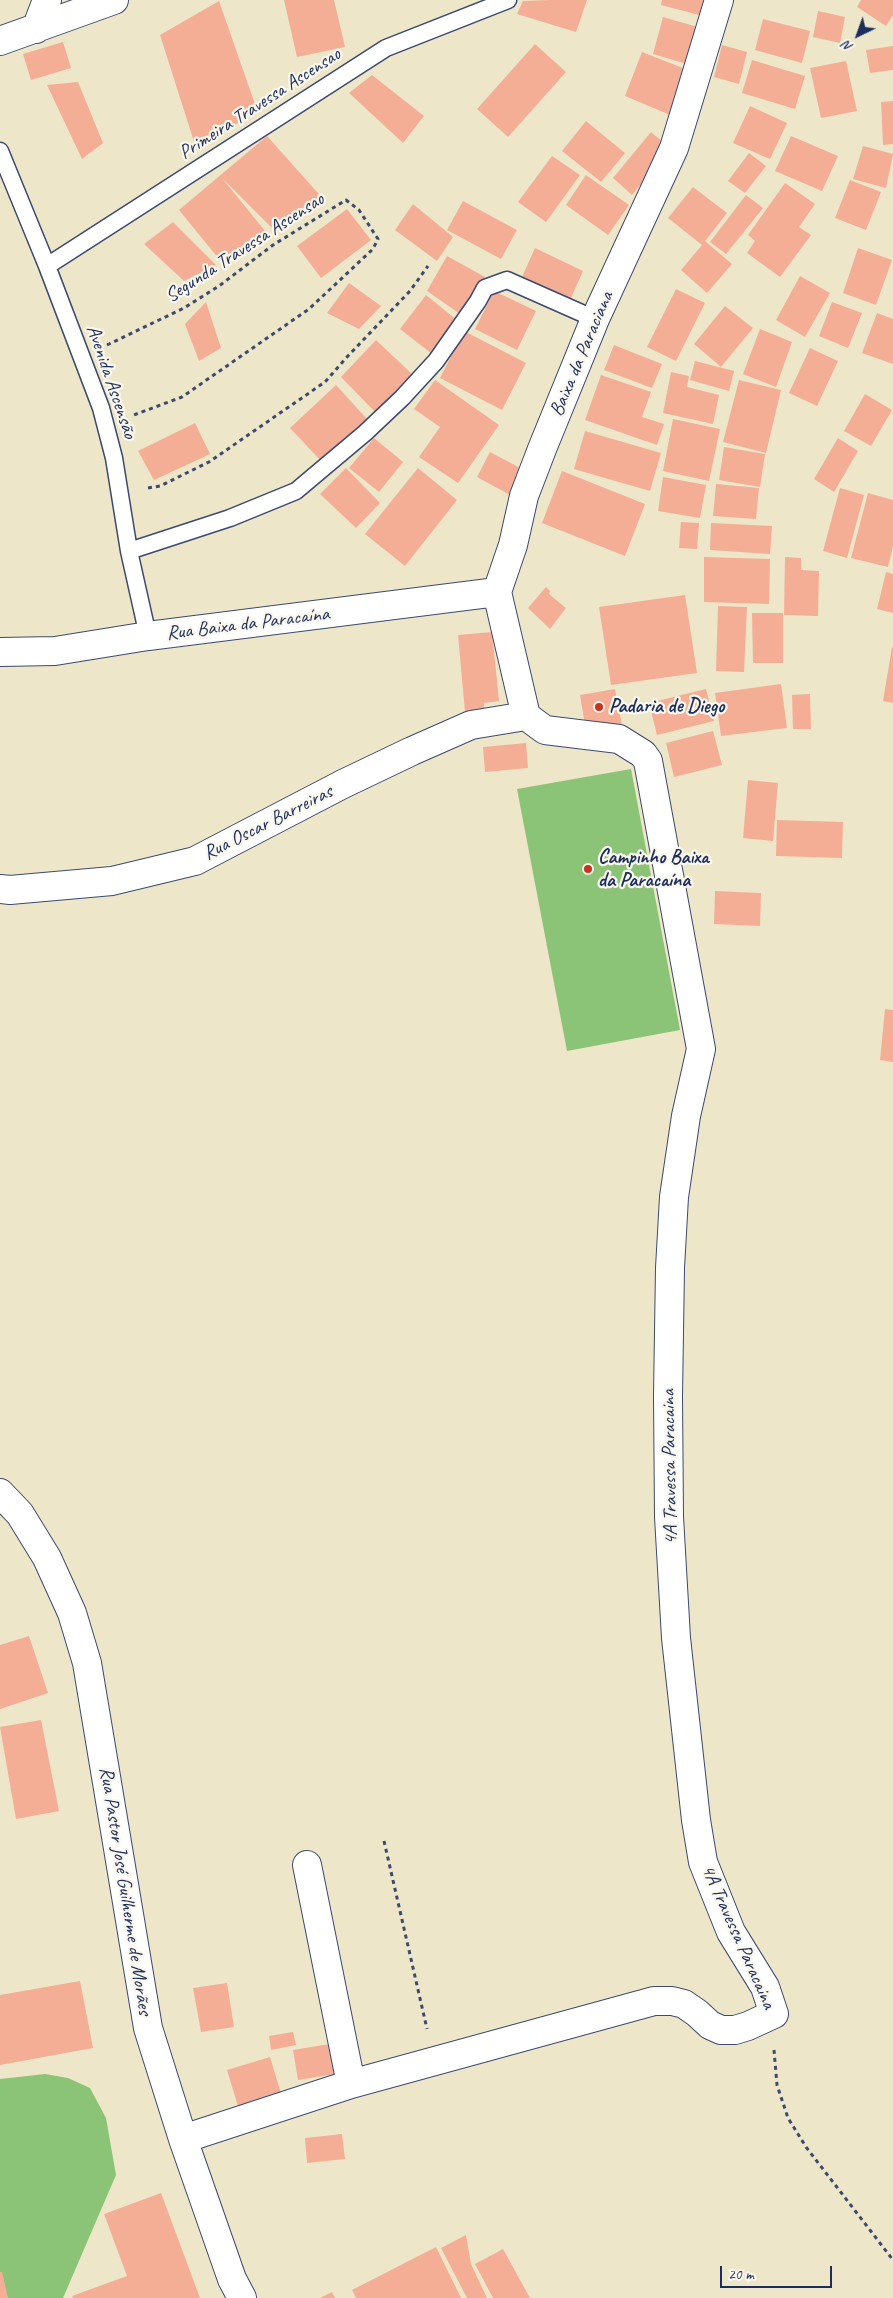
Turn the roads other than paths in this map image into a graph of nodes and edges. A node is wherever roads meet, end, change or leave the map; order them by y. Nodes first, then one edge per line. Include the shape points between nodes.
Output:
1 (47, 0) edge
2 (114, 0) edge
3 (508, 0) edge
4 (719, 0) edge
5 (36, 29) junction
6 (0, 41) edge
7 (0, 151) edge
8 (47, 266) junction
9 (595, 319) junction
10 (129, 550) junction
11 (497, 592) junction
12 (148, 636) junction
13 (0, 652) edge
14 (526, 716) junction
15 (0, 889) edge
16 (0, 1493) edge
17 (307, 1865) dead end
18 (351, 2084) junction
19 (183, 2138) junction
20 (242, 2298) edge

1 - 5 street
2 - 5 street
3 - 8 lane, Primeira Travessa Ascensao via 386,48
4 - 9 street, Baixa da Paraciana via 674,148
5 - 6 street
7 - 8 lane, Avenida Ascensão
8 - 10 lane, Avenida Ascensão via 105,425 114,458
9 - 10 lane via 507,280 485,288 436,361 402,398 296,491 230,518
9 - 11 street, Baixa da Paraciana via 524,496 513,545
10 - 12 lane, Avenida Ascensão
11 - 12 street, Rua Baixa da Paracaína
11 - 14 street
12 - 13 street, Rua Baixa da Paracaína via 55,651
14 - 15 street, Rua Oscar Barreiras via 472,725 412,751 195,861 112,881
14 - 18 street, 4A Travessa Paracaina via 545,730 619,738 648,761 701,1049 686,1116 670,1268 669,1517 676,1638 703,1862 731,1932 765,1988 774,2014 735,2030 721,2030 684,2004 654,2001
16 - 19 street, Rua Pastor José Guilherme de Morães via 20,1514 47,1558 72,1613 86,1663 148,2028
17 - 18 street
18 - 19 street
19 - 20 street, Rua Pastor José Guilherme de Morães via 232,2279

